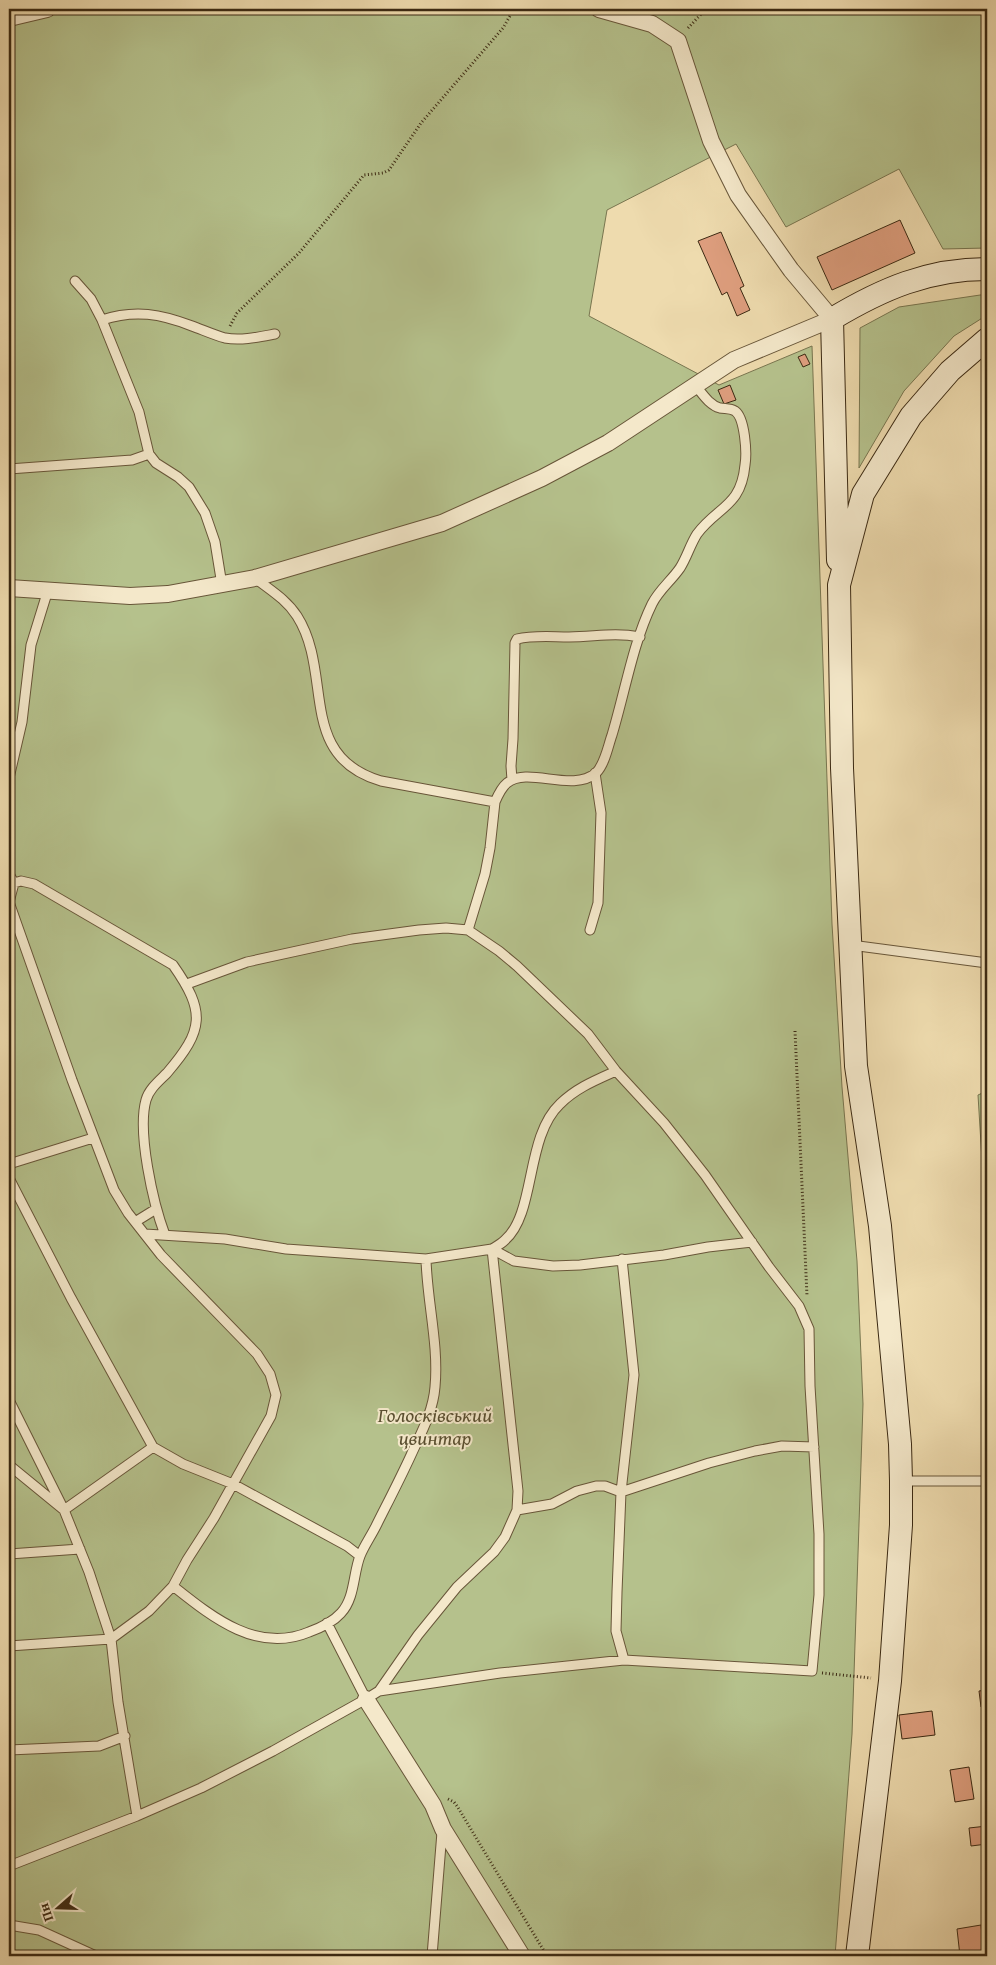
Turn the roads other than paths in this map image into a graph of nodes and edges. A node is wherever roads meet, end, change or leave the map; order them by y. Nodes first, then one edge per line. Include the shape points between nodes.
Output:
1 (46, 9) edge
2 (599, 9) edge
3 (9, 18) edge
4 (987, 269) edge
5 (75, 281) dead end
6 (832, 319) junction
7 (102, 320) junction
8 (275, 334) dead end
9 (987, 339) edge
10 (695, 385) junction
11 (148, 454) junction
12 (9, 469) edge
13 (255, 578) junction
14 (222, 585) junction
15 (839, 585) junction
16 (9, 588) edge
17 (48, 590) junction
18 (640, 637) junction
19 (595, 774) junction
20 (9, 778) edge
21 (512, 780) junction
22 (495, 802) junction
23 (11, 879) edge
24 (9, 902) edge
25 (468, 930) junction
26 (590, 930) dead end
27 (851, 945) junction
28 (987, 963) edge
29 (186, 984) junction
30 (616, 1072) junction
31 (93, 1138) junction
32 (9, 1164) edge
33 (9, 1178) edge
34 (156, 1209) junction
35 (135, 1222) junction
36 (145, 1234) junction
37 (165, 1235) junction
38 (752, 1242) junction
39 (492, 1249) junction
40 (426, 1259) junction
41 (622, 1259) junction
42 (9, 1400) edge
43 (814, 1447) junction
44 (153, 1448) junction
45 (9, 1465) edge
46 (901, 1481) junction
47 (987, 1481) edge
48 (233, 1484) junction
49 (621, 1492) junction
50 (64, 1510) junction
51 (516, 1510) junction
52 (80, 1549) junction
53 (9, 1554) edge
54 (360, 1556) junction
55 (173, 1586) junction
56 (327, 1623) junction
57 (111, 1640) junction
58 (9, 1646) edge
59 (624, 1660) junction
60 (373, 1695) junction
61 (125, 1736) junction
62 (9, 1750) edge
63 (137, 1816) junction
64 (443, 1829) junction
65 (9, 1866) edge
66 (9, 1925) edge
67 (96, 1956) edge
68 (432, 1956) edge
69 (522, 1956) edge
70 (857, 1956) edge

1 - 3 street
2 - 6 street via 652,24 678,41 711,141 738,195 791,270
4 - 6 street via 967,269 906,282
5 - 7 lane via 91,299
6 - 10 street via 734,360
6 - 15 street
7 - 8 lane via 125,313 162,316 224,337
7 - 11 lane via 139,412
9 - 15 street via 950,371 911,416 864,494
10 - 13 street via 608,443 490,502 442,523
10 - 18 lane via 714,405 738,413 745,439 743,482 736,497 697,535 678,571 661,589
11 - 12 lane via 132,460
11 - 14 lane via 178,477 198,499 212,530
13 - 14 street
13 - 22 lane via 286,601 306,636 329,741 338,756 365,777 382,782
14 - 17 street via 168,594 130,596
15 - 27 street via 842,768
16 - 17 street
17 - 20 lane via 31,646 22,722
18 - 19 lane via 609,745
18 - 21 lane via 614,633 517,639
19 - 21 lane via 570,780 528,777
19 - 26 lane via 600,813 598,902
21 - 22 lane via 502,788
22 - 25 lane via 485,874
23 - 24 lane
23 - 29 lane via 34,884 173,965
24 - 31 lane
25 - 29 lane via 446,928 352,938 247,962
25 - 30 lane via 505,956 562,1009 588,1034
27 - 28 lane
27 - 46 street via 856,1066 880,1226
29 - 34 lane via 194,1001 198,1022 184,1051 150,1091 143,1115
30 - 38 lane via 664,1122
30 - 39 lane via 584,1086 551,1114 540,1138 514,1228 506,1240
31 - 32 lane
31 - 35 lane via 114,1190
33 - 44 lane
34 - 35 lane
34 - 37 lane
35 - 36 lane
36 - 37 lane
36 - 48 lane via 176,1272 257,1354 274,1385 276,1395 271,1416
37 - 40 lane via 225,1238 286,1249
38 - 41 lane
38 - 43 lane via 799,1306 809,1329
39 - 40 lane
39 - 41 lane via 514,1261 534,1265 580,1265
39 - 51 lane via 517,1470
40 - 54 lane via 435,1357 435,1387 430,1412 393,1494
41 - 49 lane via 634,1375
42 - 50 lane
43 - 49 lane via 782,1446 755,1451
43 - 59 lane via 819,1595 812,1671
44 - 48 lane
44 - 50 lane
45 - 50 lane
46 - 47 lane
46 - 70 street via 890,1681
48 - 54 lane
48 - 55 lane
49 - 51 lane via 596,1486 577,1491 552,1504
49 - 59 lane via 616,1620
50 - 52 lane
51 - 60 lane via 513,1522 494,1552 457,1587
52 - 53 lane
52 - 57 lane
54 - 56 lane via 350,1599 341,1613
55 - 56 lane via 206,1612 253,1636 289,1638
55 - 57 lane via 149,1611
56 - 60 lane
57 - 58 lane
57 - 61 lane
59 - 60 lane via 500,1673
60 - 63 lane via 201,1788
60 - 64 street
61 - 62 lane via 99,1746
61 - 63 lane
63 - 65 lane
64 - 68 lane
64 - 69 street
66 - 67 lane via 38,1930

